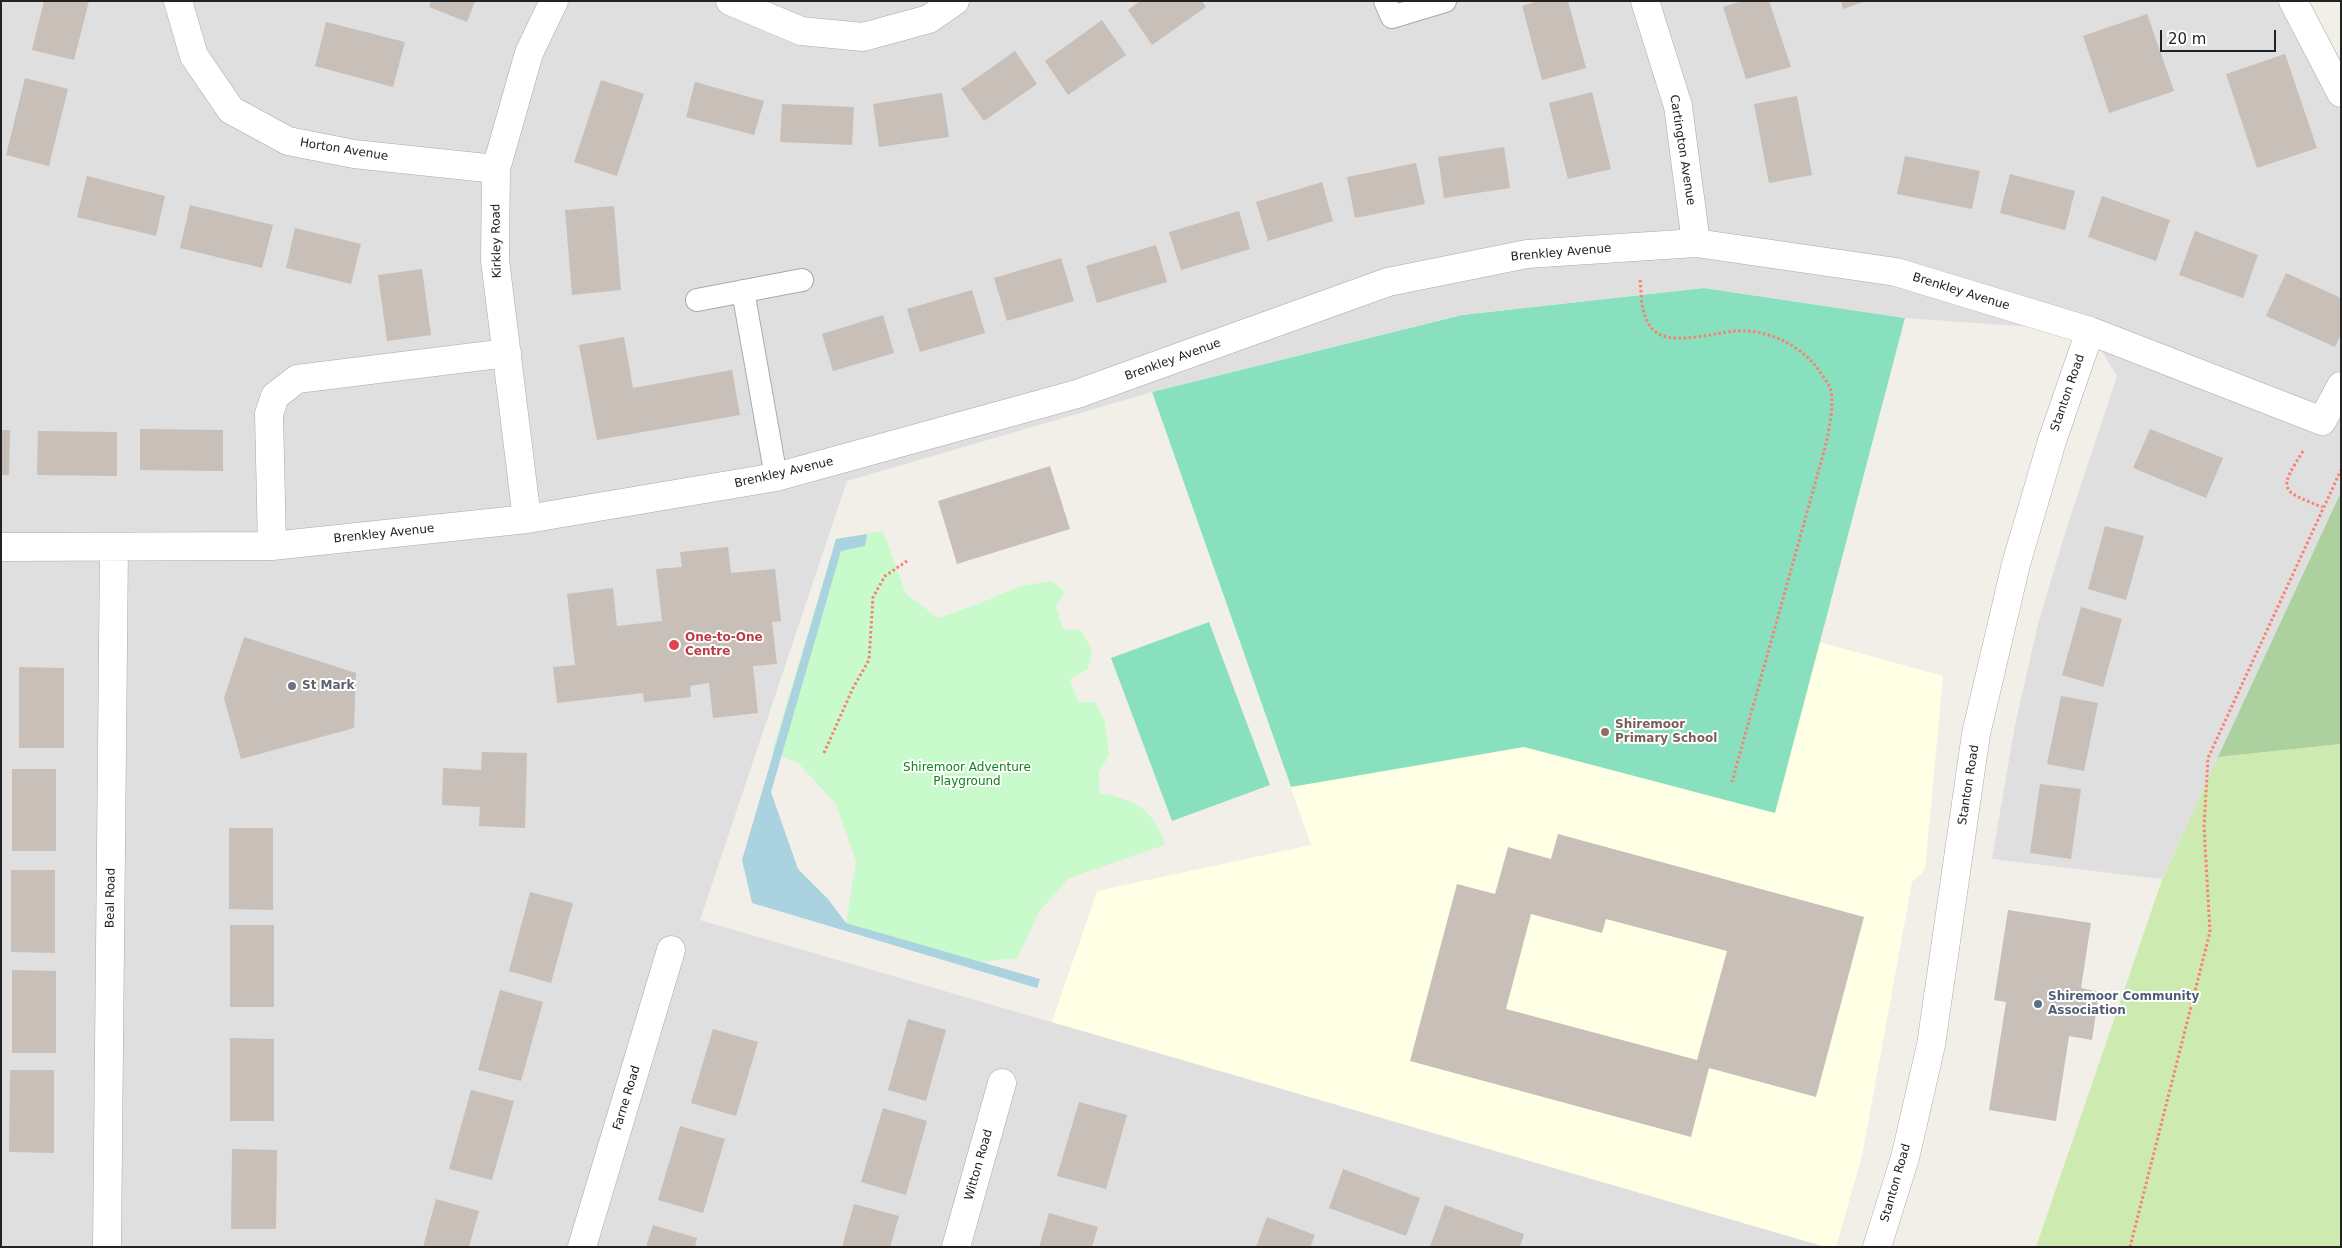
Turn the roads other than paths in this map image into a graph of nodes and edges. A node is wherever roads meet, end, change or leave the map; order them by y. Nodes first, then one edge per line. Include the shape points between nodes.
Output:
1 (178, 1) edge
2 (554, 1) edge
3 (730, 1) edge
4 (955, 1) edge
5 (1385, 1) edge
6 (1445, 1) edge
7 (1645, 1) edge
8 (2293, 1) edge
9 (2341, 93) edge
10 (496, 169) junction
11 (1696, 243) junction
12 (802, 280) dead end
13 (743, 291) junction
14 (697, 300) dead end
15 (2090, 331) junction
16 (506, 353) junction
17 (2341, 386) edge
18 (776, 477) junction
19 (527, 519) junction
20 (272, 546) junction
21 (1, 547) edge
22 (114, 548) junction
23 (671, 950) dead end
24 (1002, 1082) dead end
25 (108, 1247) edge
26 (582, 1247) edge
27 (956, 1247) edge
28 (1877, 1247) edge

1 - 10 street, Horton Avenue via 194,56 231,110 288,141 354,154
2 - 10 street, Kirkley Road via 529,53
3 - 4 street via 801,31 862,37 929,19
5 - 6 lane via 1392,17
7 - 11 street, Cartington Avenue via 1678,106
8 - 9 street
10 - 16 street, Kirkley Road via 495,260
11 - 15 street, Brenkley Avenue via 1896,272
11 - 18 street, Brenkley Avenue via 1527,254 1388,282 1077,394
12 - 13 lane
13 - 14 lane
13 - 18 lane
15 - 17 street, Brenkley Avenue via 2322,420
15 - 28 street, Stanton Road via 2052,441 2016,564 1978,724 1931,1045 1905,1158
16 - 19 street, Kirkley Road
16 - 20 street via 297,379 275,396 269,414
18 - 19 street, Brenkley Avenue
19 - 20 street, Brenkley Avenue
20 - 22 street, Brenkley Avenue
21 - 22 street, Brenkley Avenue
22 - 25 street, Beal Road
23 - 26 street, Farne Road
24 - 27 street, Witton Road

